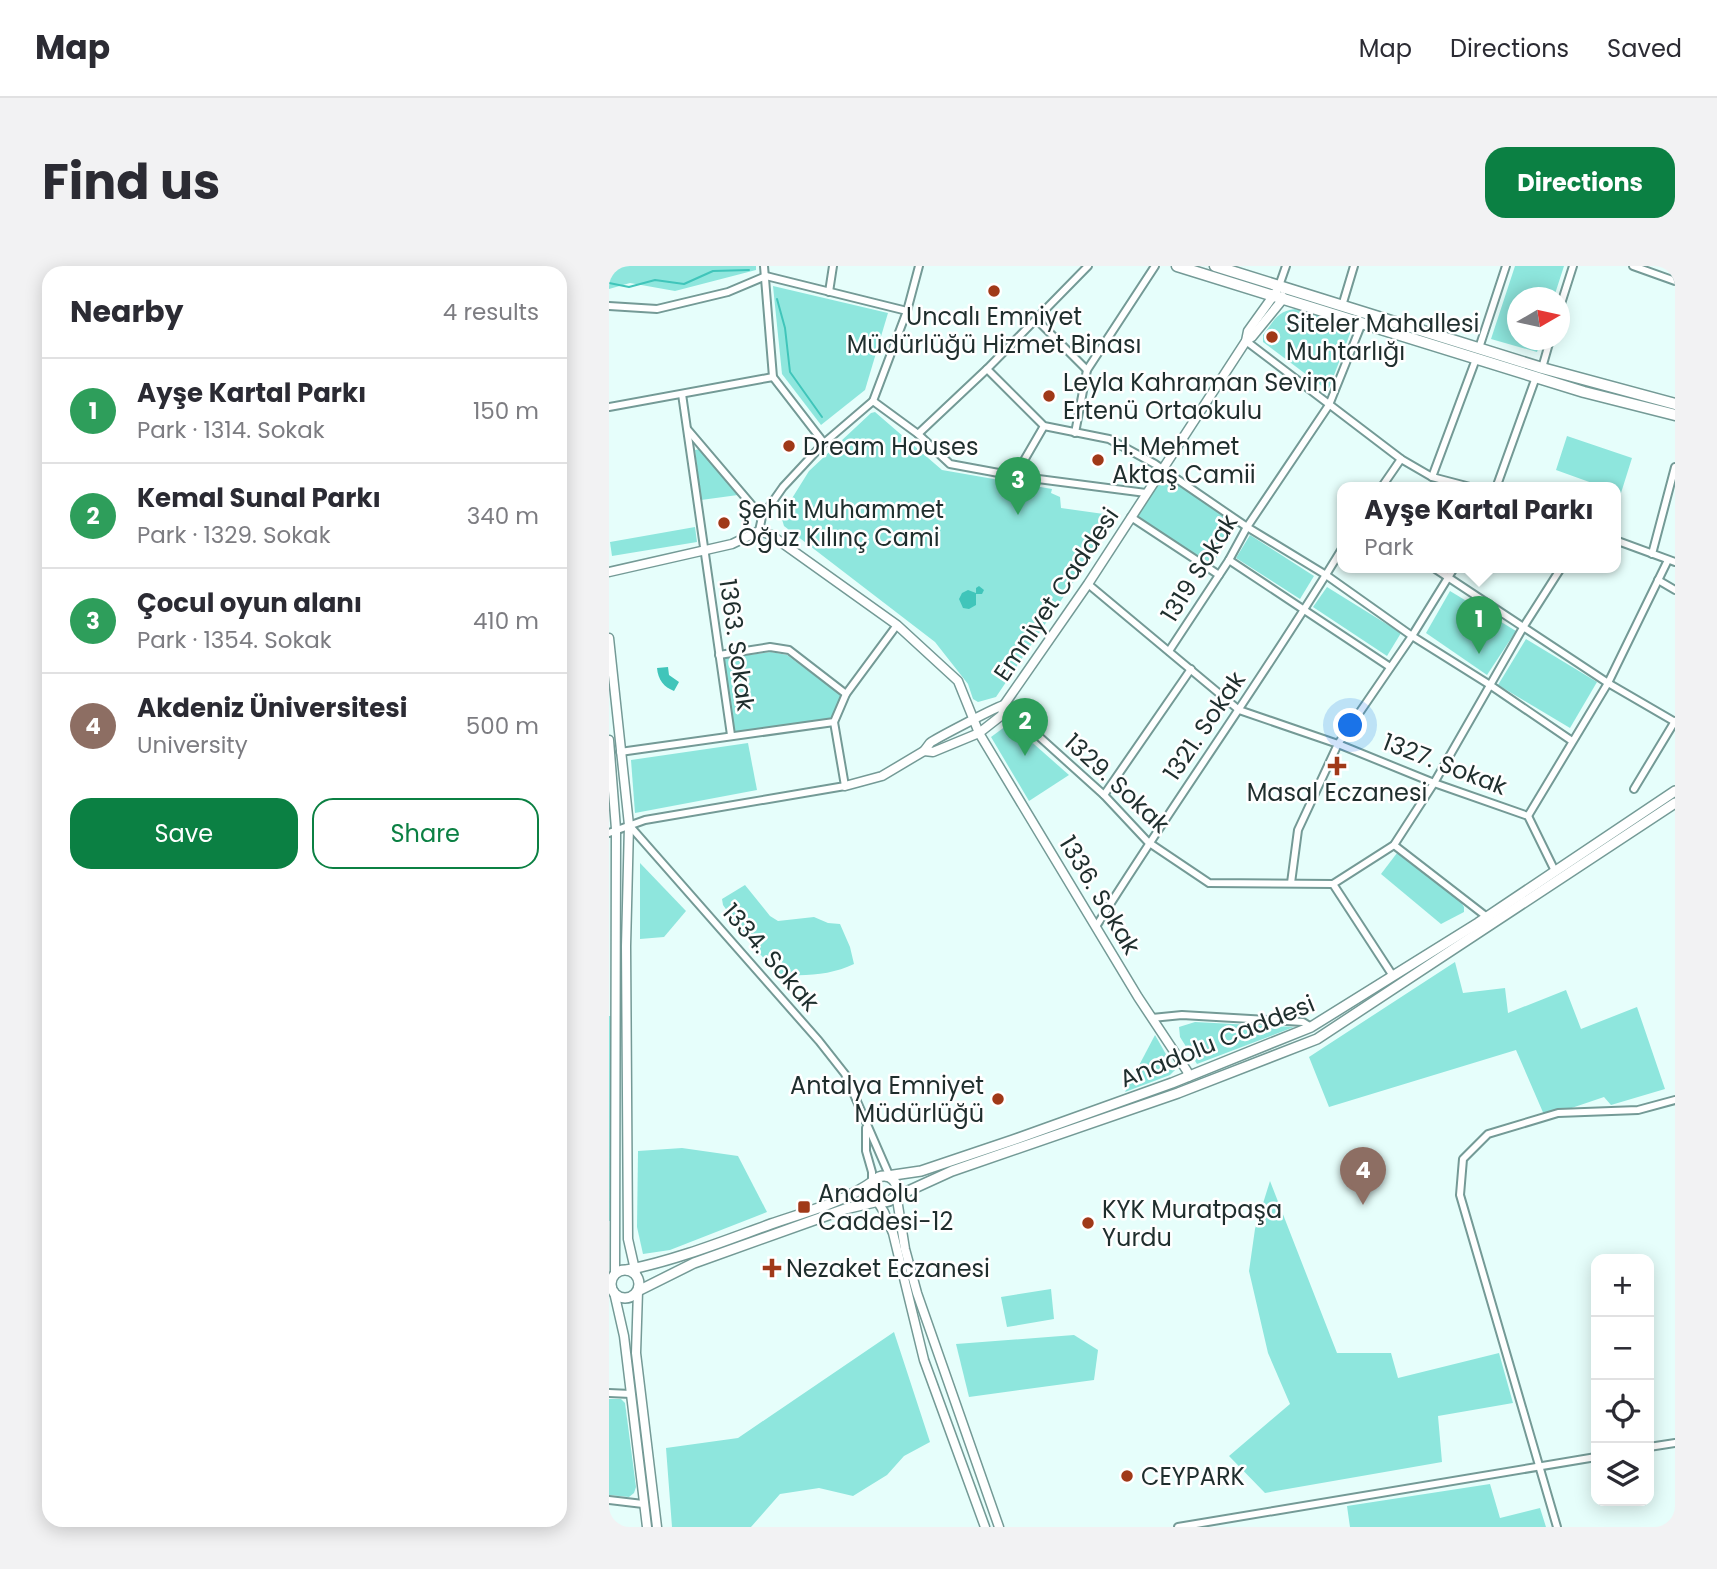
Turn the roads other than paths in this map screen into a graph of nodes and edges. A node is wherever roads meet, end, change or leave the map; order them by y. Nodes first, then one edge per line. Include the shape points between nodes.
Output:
1 (764, 266) edge
2 (833, 266) edge
3 (919, 266) edge
4 (1088, 266) edge
5 (1155, 266) edge
6 (1177, 266) edge
7 (1215, 266) edge
8 (1286, 266) edge
9 (1354, 266) edge
10 (1506, 266) edge
11 (1573, 266) edge
12 (1633, 266) edge
13 (765, 276) junction
14 (1675, 281) edge
15 (1566, 287) edge
16 (829, 292) junction
17 (1278, 294) junction
18 (609, 306) edge
19 (1342, 306) junction
20 (907, 311) junction
21 (1037, 320) junction
22 (1362, 323) junction
23 (1246, 341) junction
24 (1547, 350) edge
25 (1477, 354) junction
26 (987, 369) junction
27 (1087, 370) junction
28 (1539, 373) junction
29 (773, 377) junction
30 (682, 394) junction
31 (873, 401) junction
32 (1675, 404) edge
33 (1329, 405) junction
34 (609, 407) edge
35 (1675, 415) edge
36 (1044, 426) junction
37 (686, 429) junction
38 (918, 433) junction
39 (1075, 433) junction
40 (824, 443) junction
41 (1401, 459) junction
42 (1675, 467) edge
43 (1163, 469) junction
44 (1015, 476) junction
45 (1432, 477) junction
46 (1673, 479) edge
47 (1385, 482) edge
48 (1451, 482) edge
49 (1498, 482) edge
50 (1146, 493) junction
51 (762, 517) junction
52 (1131, 517) junction
53 (1247, 527) junction
54 (759, 531) junction
55 (1621, 542) edge
56 (703, 551) junction
57 (1652, 554) junction
58 (1337, 556) edge
59 (1229, 560) junction
60 (1671, 561) edge
61 (609, 572) edge
62 (1440, 573) edge
63 (1451, 573) edge
64 (1558, 573) edge
65 (1219, 575) junction
66 (1326, 575) junction
67 (1448, 579) junction
68 (1658, 580) junction
69 (1088, 584) junction
70 (1675, 590) edge
71 (1303, 608) junction
72 (897, 625) junction
73 (1524, 626) junction
74 (1412, 636) junction
75 (609, 638) edge
76 (1169, 651) junction
77 (719, 655) junction
78 (1390, 667) junction
79 (1191, 669) junction
80 (1608, 683) junction
81 (1490, 685) junction
82 (845, 694) junction
83 (968, 704) junction
84 (1004, 705) junction
85 (991, 710) junction
86 (1239, 710) junction
87 (974, 721) junction
88 (834, 722) junction
89 (1675, 722) edge
90 (979, 733) junction
91 (731, 735) junction
92 (609, 740) edge
93 (1572, 741) junction
94 (1338, 744) junction
95 (610, 750) edge
96 (924, 751) junction
97 (621, 752) junction
98 (1434, 783) junction
99 (845, 786) junction
100 (1634, 789) dead end
101 (1675, 791) edge
102 (1104, 795) junction
103 (1675, 803) edge
104 (1528, 816) junction
105 (629, 825) junction
106 (612, 831) edge
107 (1148, 842) junction
108 (1394, 845) junction
109 (1555, 871) junction
110 (1291, 883) junction
111 (1333, 884) junction
112 (1486, 917) junction
113 (1097, 925) junction
114 (1393, 976) junction
115 (612, 1016) edge
116 (1152, 1018) junction
117 (1311, 1027) junction
118 (1188, 1077) junction
119 (1192, 1087) junction
120 (1675, 1100) edge
121 (866, 1126) junction
122 (889, 1177) junction
123 (873, 1182) junction
124 (896, 1195) junction
125 (878, 1201) junction
126 (612, 1221) edge
127 (632, 1271) junction
128 (612, 1277) edge
129 (638, 1291) junction
130 (616, 1297) edge
131 (609, 1393) edge
132 (631, 1394) junction
133 (1675, 1443) edge
134 (1654, 1446) edge
135 (1591, 1458) edge
136 (1540, 1466) junction
137 (609, 1500) edge
138 (643, 1504) junction
139 (647, 1527) edge
140 (657, 1527) edge
141 (985, 1527) edge
142 (999, 1527) edge
143 (1178, 1527) edge
144 (1557, 1527) edge

1 - 13 street
2 - 16 street
3 - 20 street
4 - 21 street
5 - 27 street
6 - 17 main road
7 - 17 main road
8 - 17 street
9 - 19 street
10 - 25 street
11 - 15 street
12 - 14 street
13 - 16 street
13 - 18 street via 728,292 657,309
13 - 29 street
16 - 20 street
17 - 19 main road
17 - 22 main road
17 - 23 street, Emniyet Caddesi via 1248,331
19 - 25 main road
20 - 31 street
21 - 26 street
21 - 27 street
22 - 25 main road
22 - 33 street, 1319 Sokak
23 - 33 street
23 - 43 street, Emniyet Caddesi
24 - 28 street
25 - 28 main road
25 - 45 street
26 - 36 street
26 - 38 street
27 - 39 street
28 - 32 main road
28 - 35 main road
28 - 49 street
29 - 30 street
29 - 40 street
30 - 34 street
30 - 37 street, 1363. Sokak
31 - 38 street
31 - 40 street
33 - 41 street
33 - 53 street, 1319 Sokak
36 - 39 street
36 - 44 street
37 - 51 street
37 - 56 street, 1363. Sokak
38 - 44 street via 950,464
39 - 43 street via 1109,439
40 - 51 street
41 - 45 street
41 - 47 street
42 - 46 street
43 - 50 street, Emniyet Caddesi
43 - 53 street
44 - 50 street
45 - 48 street
46 - 57 street
50 - 52 street, Emniyet Caddesi
51 - 54 street
52 - 65 street
52 - 69 street, Emniyet Caddesi
53 - 59 street, 1319 Sokak
53 - 66 street
54 - 56 street
54 - 72 street, 1336. Sokak
55 - 57 street
56 - 61 street
56 - 77 street, 1363. Sokak
57 - 60 street
58 - 66 street, 1321. Sokak
59 - 65 street, 1319 Sokak
59 - 71 street
60 - 68 street
62 - 67 street
63 - 67 street
64 - 73 street
65 - 76 street, 1319 Sokak
66 - 71 street, 1321. Sokak
66 - 74 street
67 - 73 street
67 - 74 street
68 - 70 street
68 - 80 street
69 - 76 street, 1327. Sokak
69 - 84 street, Emniyet Caddesi
71 - 78 street
71 - 86 street, 1321. Sokak
72 - 82 street
72 - 83 street, 1336. Sokak via 958,681
73 - 80 street
73 - 81 street
74 - 78 street
74 - 81 street
75 - 97 street
76 - 79 street, 1327. Sokak
77 - 82 street via 789,650
77 - 91 street, 1363. Sokak
78 - 94 street
79 - 86 street, 1327. Sokak
79 - 102 street
80 - 89 street
80 - 93 street
81 - 93 street
81 - 98 street
82 - 88 street
83 - 85 street
83 - 87 street, 1336. Sokak
84 - 85 street
84 - 90 street, Emniyet Caddesi via 1002,715
84 - 102 street, 1329. Sokak
85 - 87 street
86 - 94 street, 1327. Sokak
86 - 107 street, 1321. Sokak
87 - 90 street, 1336. Sokak
87 - 96 street via 930,743
88 - 91 street
88 - 99 street
89 - 100 street
90 - 96 street, Emniyet Caddesi via 933,752
90 - 113 street, 1336. Sokak
91 - 97 street
92 - 95 street
93 - 104 street
94 - 98 street, 1327. Sokak
94 - 110 street via 1298,830
95 - 106 street
96 - 99 street, Emniyet Caddesi via 882,776
97 - 105 street
98 - 104 street, 1327. Sokak
98 - 108 street
99 - 105 street, Emniyet Caddesi
101 - 109 main road, Anadolu Caddesi
102 - 107 street, 1329. Sokak
103 - 119 main road, Anadolu Caddesi via 1317,1039
104 - 109 street, 1327. Sokak
105 - 106 street, Emniyet Caddesi
105 - 121 street, 1334. Sokak via 845,1074
105 - 127 street via 626,946
106 - 115 street
107 - 110 street, 1329. Sokak via 1209,883
107 - 113 street, 1321. Sokak
108 - 111 street
108 - 112 street
109 - 112 main road, Anadolu Caddesi
110 - 111 street, 1329. Sokak
111 - 114 street
112 - 114 main road, Anadolu Caddesi
113 - 116 street, 1336. Sokak
114 - 117 main road, Anadolu Caddesi
115 - 126 street
116 - 117 street via 1182,1015 1303,1022
116 - 118 street, 1336. Sokak
117 - 118 main road, Anadolu Caddesi
118 - 119 street
118 - 122 main road, Anadolu Caddesi via 921,1171
119 - 124 main road, Anadolu Caddesi
120 - 136 street via 1638,1110 1558,1113 1489,1134 1463,1159 1460,1195
121 - 122 street, 1334. Sokak
121 - 123 street, 1334. Sokak
122 - 123 main road
122 - 124 main road via 896,1185
123 - 125 main road via 871,1192
123 - 127 main road via 816,1209
124 - 125 main road via 888,1202
124 - 142 street via 917,1293
125 - 129 main road via 694,1263
125 - 141 street via 893,1233 924,1360
126 - 128 street
127 - 128 main road
127 - 129 main road via 640,1282
128 - 130 main road
129 - 130 main road
129 - 140 street via 636,1353
130 - 132 street
131 - 132 street
132 - 138 street
133 - 134 street
135 - 136 street
136 - 143 street
136 - 144 street
137 - 138 street
138 - 139 street

